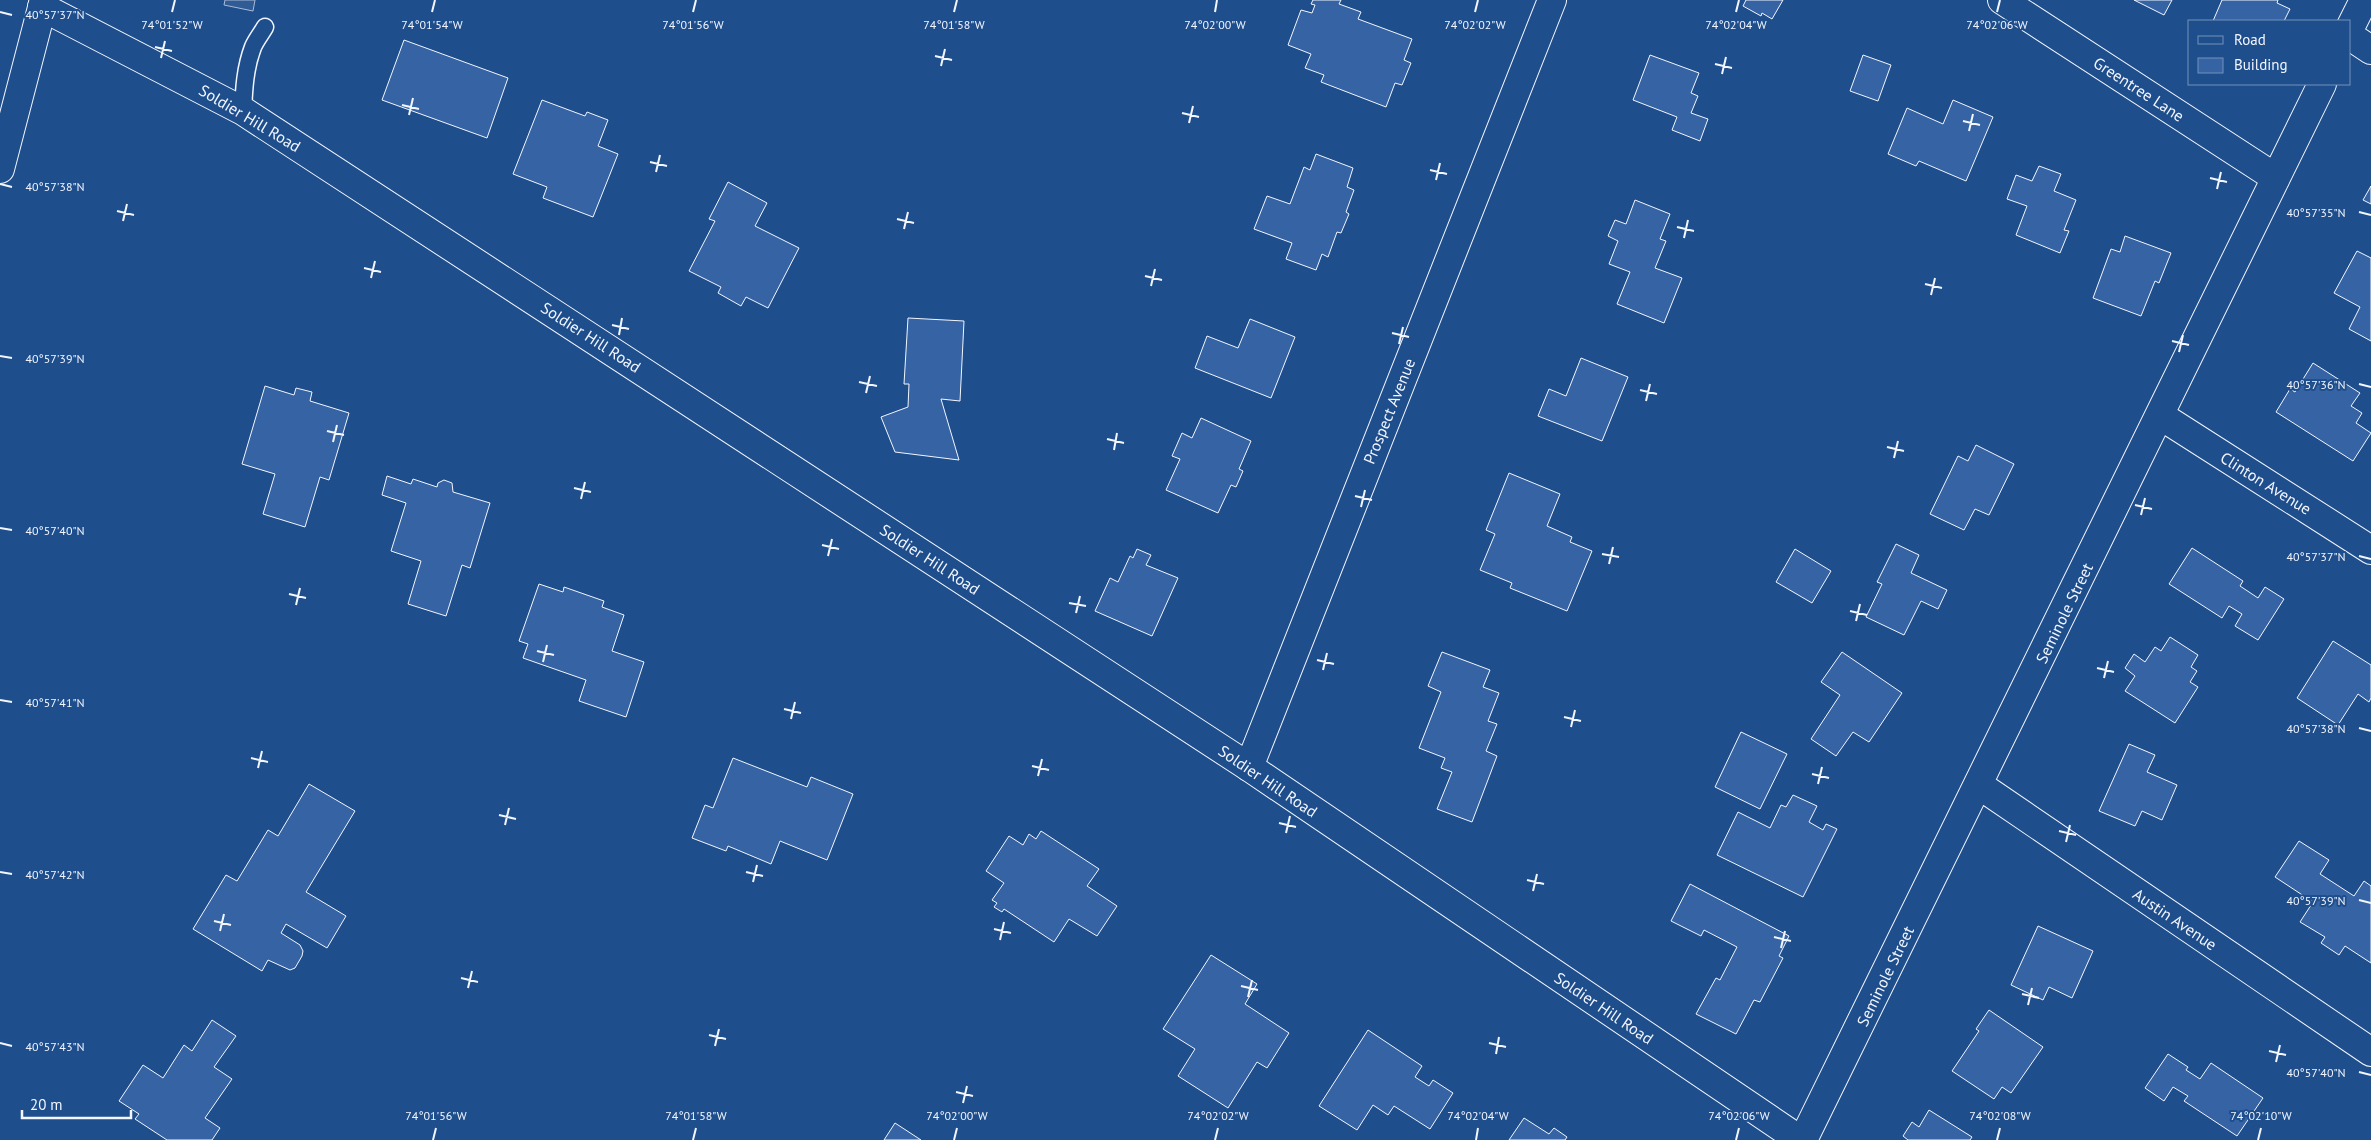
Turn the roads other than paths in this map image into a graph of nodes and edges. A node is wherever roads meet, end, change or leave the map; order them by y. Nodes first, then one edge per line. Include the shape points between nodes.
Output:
1 (1552, 0) edge
2 (2002, 0) edge
3 (2364, 0) edge
4 (39, 2) edge
5 (264, 26) dead end
6 (2351, 26) edge
7 (2351, 37) edge
8 (2371, 50) edge
9 (2322, 85) edge
10 (243, 111) junction
11 (0, 169) edge
12 (2276, 178) junction
13 (2161, 416) junction
14 (2371, 550) edge
15 (1248, 767) junction
16 (1979, 785) junction
17 (2371, 1052) edge
18 (1801, 1140) edge

1 - 15 street, Prospect Avenue
2 - 12 street, Greentree Lane
3 - 6 street
4 - 10 street, Soldier Hill Road
4 - 11 street
5 - 10 lane via 250,56
7 - 8 street
9 - 12 street, Seminole Street
10 - 15 street, Soldier Hill Road
12 - 13 street, Seminole Street
13 - 14 street, Clinton Avenue
13 - 16 street, Seminole Street
15 - 18 street, Soldier Hill Road
16 - 17 street, Austin Avenue
16 - 18 street, Seminole Street

